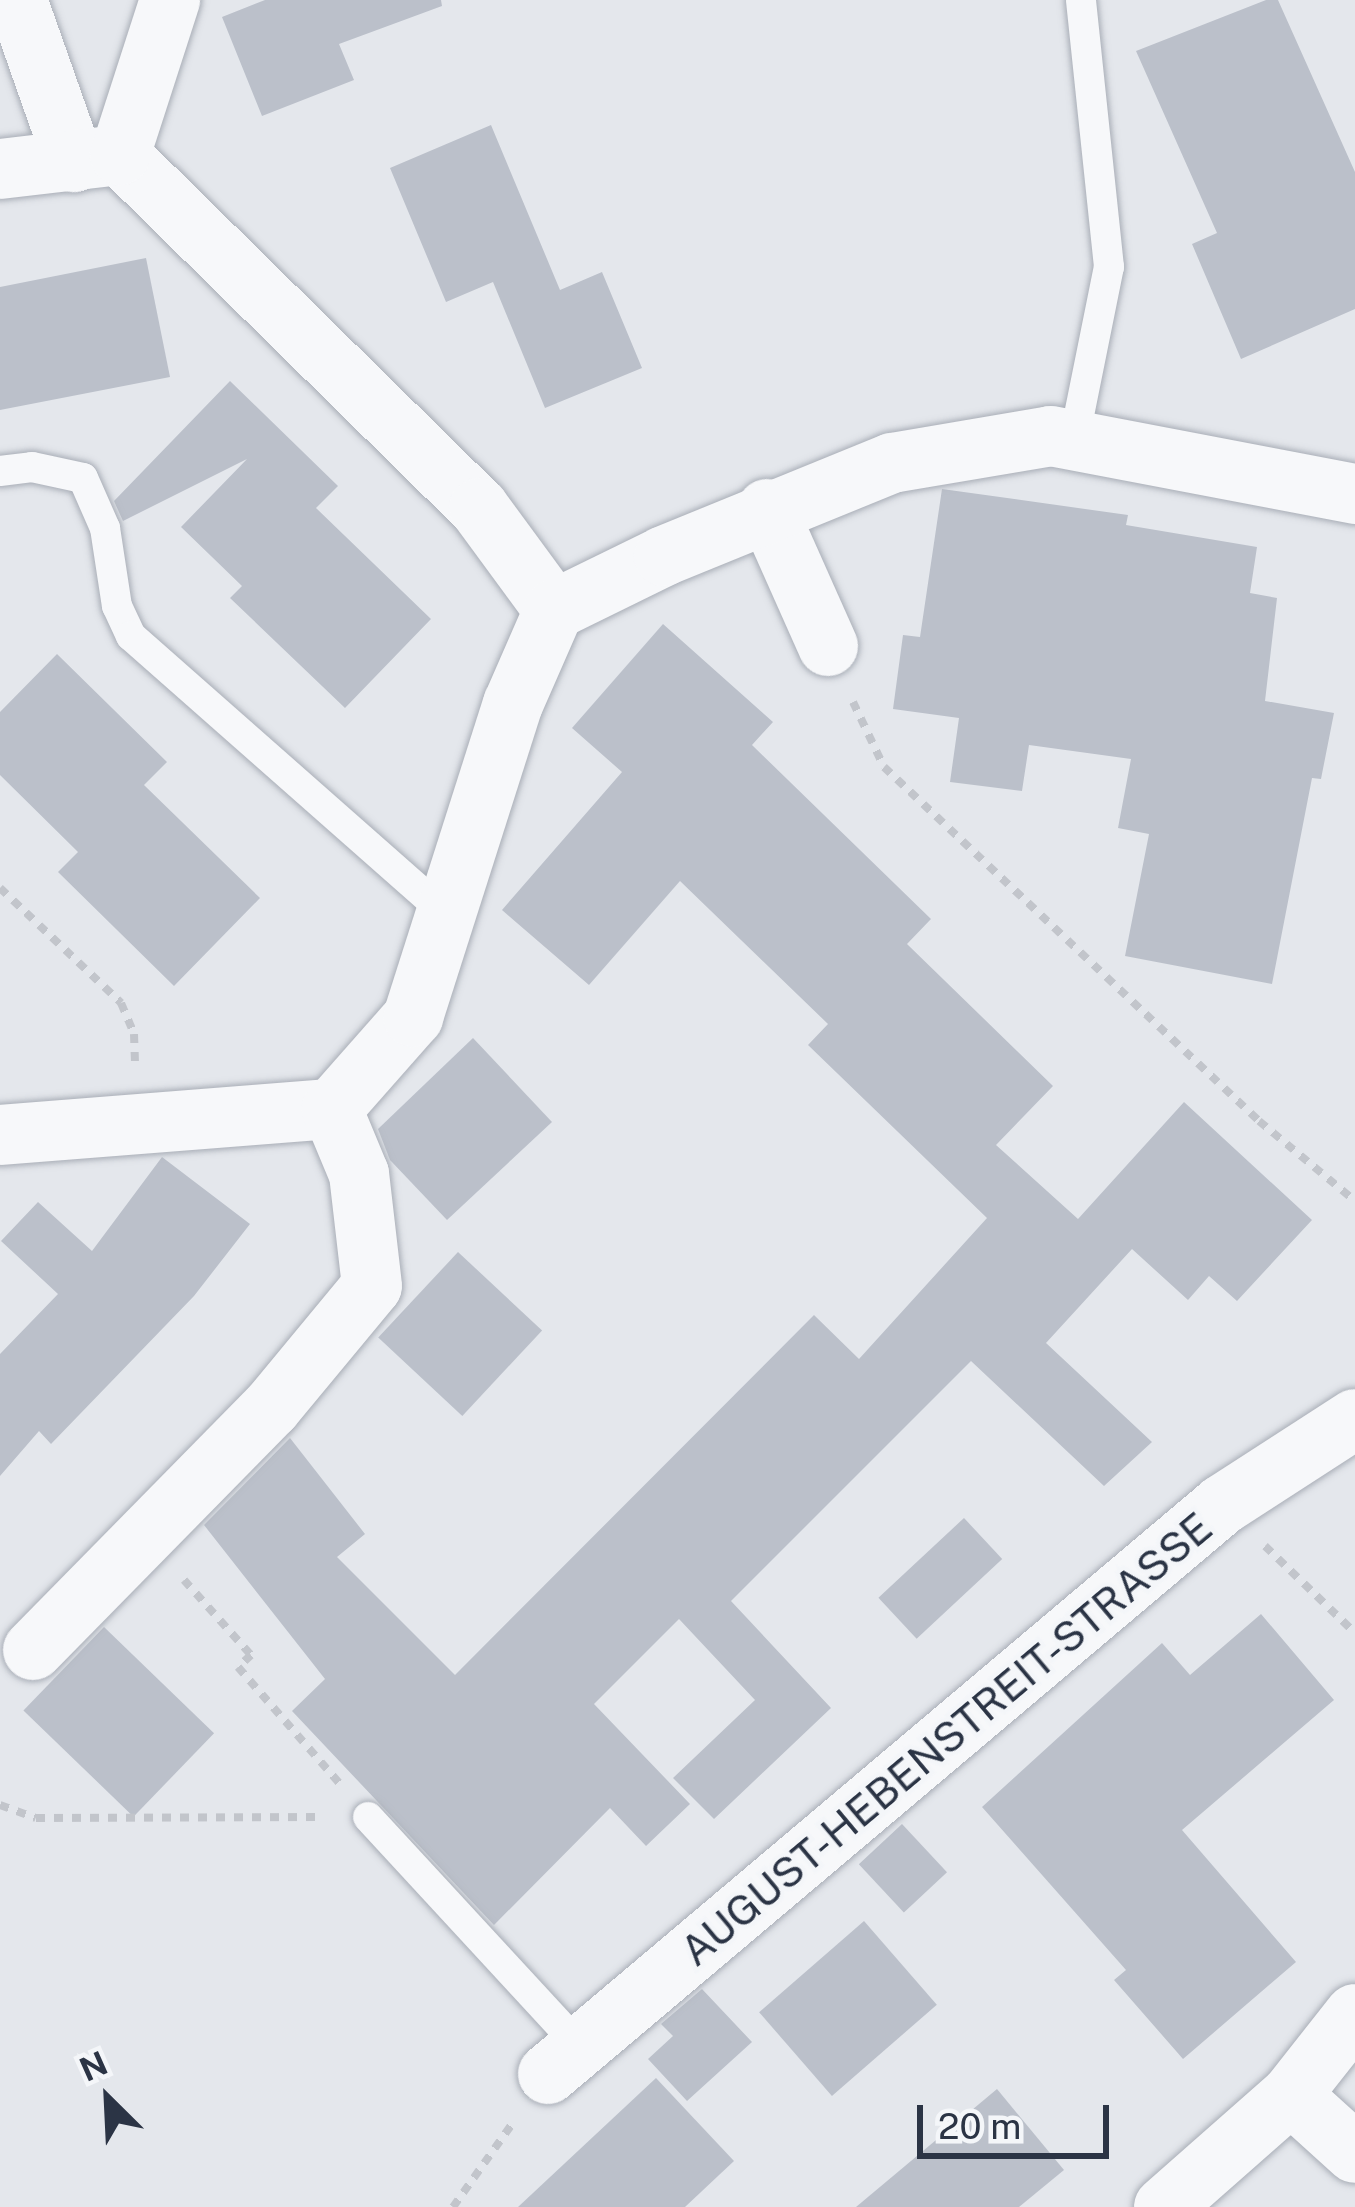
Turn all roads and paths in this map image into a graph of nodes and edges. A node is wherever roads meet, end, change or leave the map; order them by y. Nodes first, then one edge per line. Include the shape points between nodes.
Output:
1 (17, 0) edge
2 (170, 0) edge
3 (1081, 0) edge
4 (97, 159) junction
5 (0, 169) edge
6 (1074, 440) junction
7 (0, 471) edge
8 (1355, 494) edge
9 (767, 509) junction
10 (554, 610) junction
11 (828, 646) joint
12 (0, 888) edge
13 (448, 915) junction
14 (332, 1109) junction
15 (137, 1124) junction
16 (0, 1135) edge
17 (1355, 1201) edge
18 (1355, 1420) edge
19 (1222, 1504) junction
20 (147, 1539) junction
21 (1355, 1633) edge
22 (33, 1650) dead end
23 (0, 1805) edge
24 (368, 1817) junction
25 (1355, 2014) edge
26 (565, 2061) junction
27 (1291, 2095) junction
28 (1355, 2153) edge
29 (453, 2207) edge
30 (1164, 2207) edge

1 - 4 street
2 - 4 street
3 - 6 lane via 1109,267
4 - 5 street
4 - 10 street via 479,508
6 - 8 street
6 - 9 street via 1052,436 892,463
7 - 13 lane via 32,467 83,478 105,528 130,636
9 - 10 street
9 - 11 street
10 - 13 street via 513,704
11 - 17 path via 884,767 1259,1121
12 - 15 path via 121,1003 134,1034
13 - 14 street via 413,1017
14 - 15 street
14 - 20 street via 358,1174 372,1286
15 - 16 street
18 - 19 street, AUGUST-HEBENSTREIT-STRASSE
19 - 21 path
19 - 26 street, AUGUST-HEBENSTREIT-STRASSE
20 - 22 street
20 - 24 path via 250,1655 238,1667
23 - 24 path via 36,1819
24 - 26 lane
25 - 27 street
26 - 29 path
27 - 28 street
27 - 30 street

